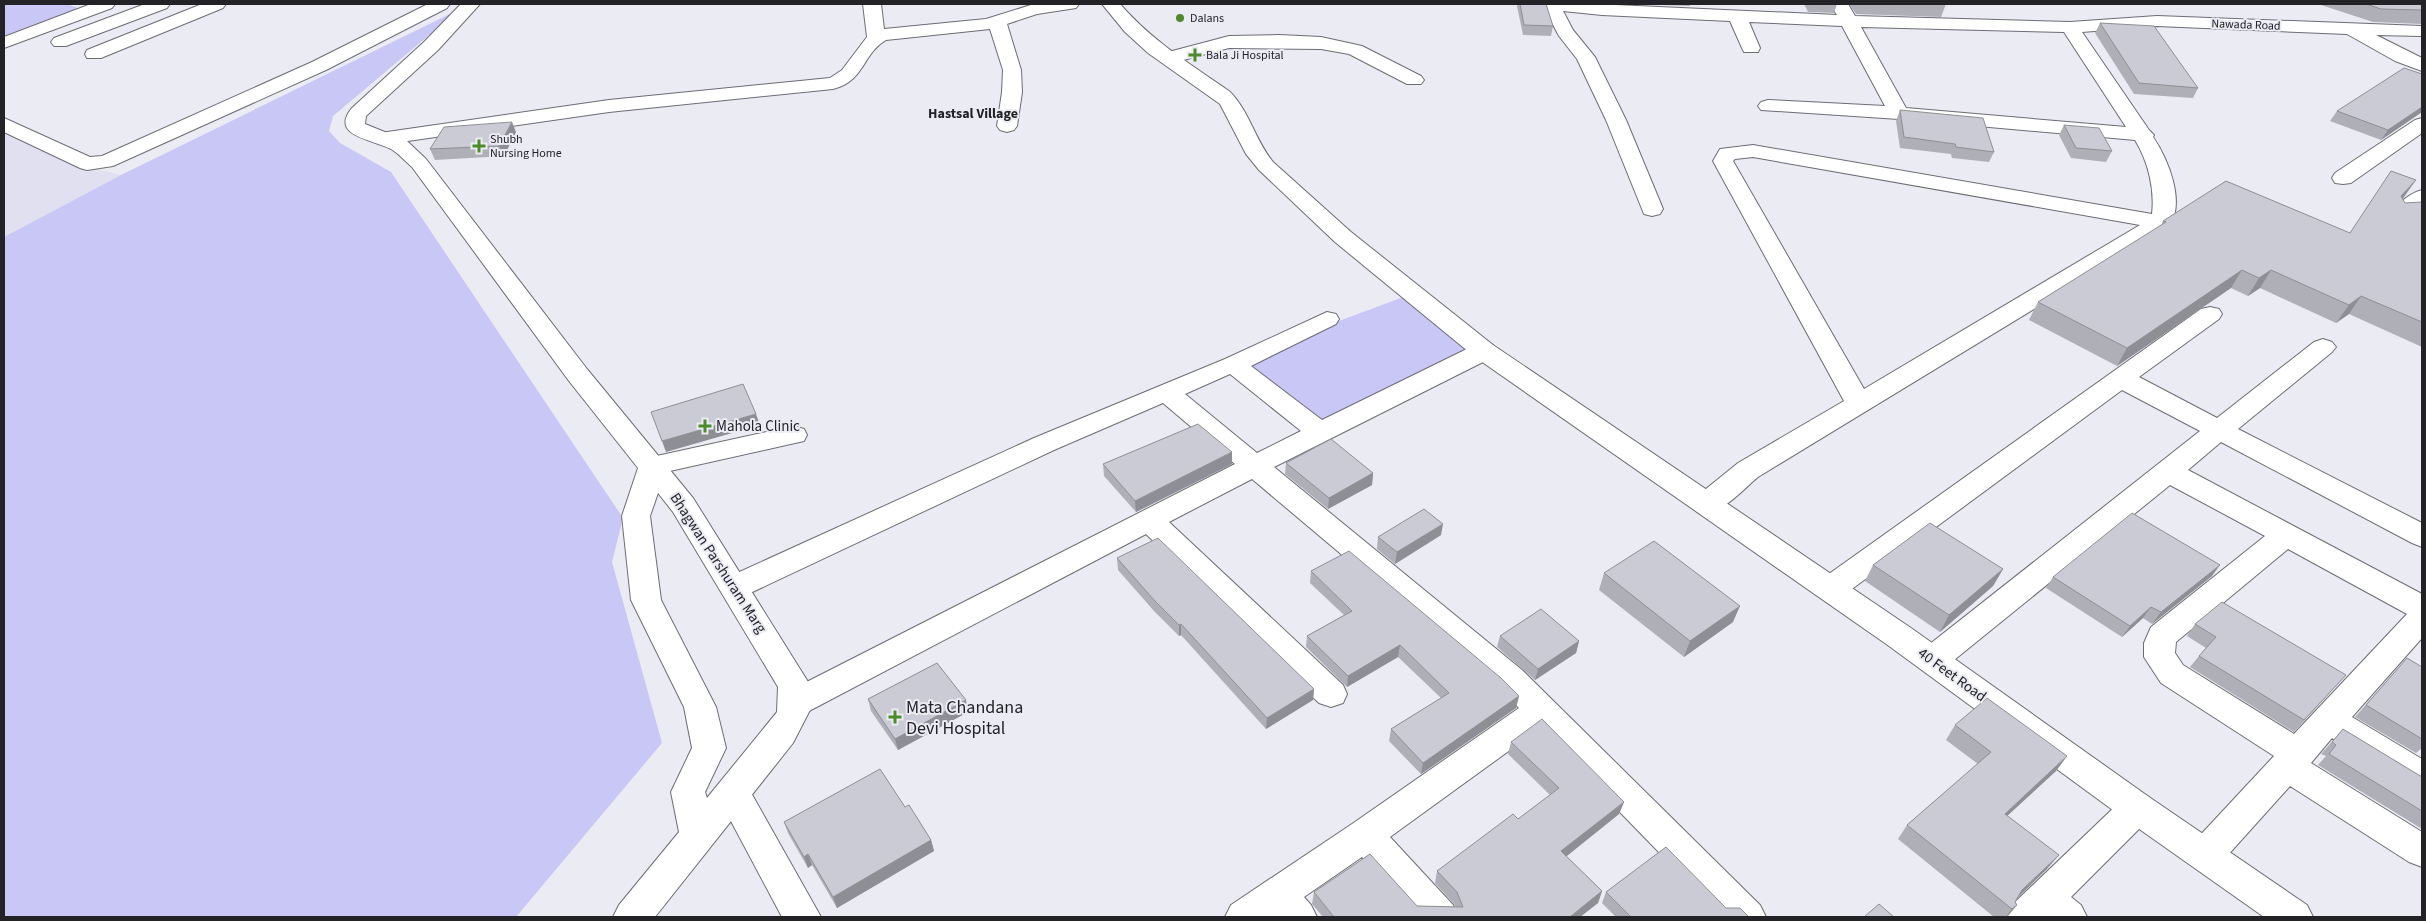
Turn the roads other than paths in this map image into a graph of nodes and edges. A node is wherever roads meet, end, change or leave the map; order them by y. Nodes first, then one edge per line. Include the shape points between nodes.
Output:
1 (106, 4) edge
2 (161, 4) edge
3 (217, 4) edge
4 (441, 4) edge
5 (471, 4) edge
6 (872, 4) edge
7 (1070, 4) edge
8 (1111, 4) edge
9 (1550, 4) edge
10 (1839, 4) edge
11 (1698, 9) edge
12 (1768, 11) edge
13 (1737, 16) junction
14 (1848, 21) junction
15 (997, 22) junction
16 (2070, 27) junction
17 (2351, 28) junction
18 (2422, 31) edge
19 (876, 38) junction
20 (60, 42) dead end
21 (4, 43) edge
22 (1751, 48) dead end
23 (94, 54) dead end
24 (1168, 58) junction
25 (2422, 65) edge
26 (1414, 80) dead end
27 (1768, 106) dead end
28 (1899, 113) junction
29 (4, 124) edge
30 (2422, 124) edge
31 (1007, 126) dead end
32 (2144, 135) junction
33 (387, 138) junction
34 (2342, 178) dead end
35 (2422, 197) edge
36 (1652, 208) dead end
37 (2401, 214) edge
38 (2161, 222) junction
39 (2210, 314) edge
40 (1327, 319) dead end
41 (2323, 347) dead end
42 (1484, 351) junction
43 (1230, 366) junction
44 (2120, 378) junction
45 (1167, 393) junction
46 (1858, 402) junction
47 (2220, 429) junction
48 (1320, 432) junction
49 (794, 435) dead end
50 (652, 466) junction
51 (1254, 466) junction
52 (2169, 472) junction
53 (1706, 504) junction
54 (1149, 520) junction
55 (2286, 535) junction
56 (2422, 536) edge
57 (735, 587) junction
58 (1830, 589) junction
59 (2422, 608) edge
60 (2422, 618) edge
61 (1932, 660) junction
62 (1331, 694) dead end
63 (797, 702) junction
64 (1542, 709) junction
65 (2330, 720) junction
66 (2293, 760) junction
67 (2422, 776) edge
68 (733, 793) junction
69 (2137, 808) junction
70 (1365, 835) junction
71 (698, 836) junction
72 (2422, 851) edge
73 (2205, 855) junction
74 (1288, 906) edge
75 (2046, 911) edge
76 (632, 917) edge
77 (802, 917) edge
78 (1244, 917) edge
79 (1440, 917) edge
80 (1747, 917) edge
81 (2294, 917) edge

1 - 21 street
2 - 20 street
3 - 23 street
4 - 29 street via 310,70 100,164 87,164
5 - 33 street via 354,118 357,128
6 - 19 street
7 - 15 street via 1034,9
8 - 24 street, 40 Feet Road via 1131,28
9 - 11 street, Nawada Road via 1602,10
9 - 36 street via 1565,32 1586,57
10 - 14 street
11 - 13 street, Nawada Road
12 - 13 street, Nawada Road
12 - 14 street, Nawada Road
13 - 22 street
14 - 16 street, Nawada Road
14 - 28 street
15 - 19 street
15 - 31 street via 1012,70
16 - 17 street, Nawada Road via 2157,21
16 - 32 street
17 - 18 street, Nawada Road
17 - 25 street
19 - 33 street via 850,75 832,83 684,97
24 - 26 street via 1229,42 1321,43 1355,50
24 - 42 street, 40 Feet Road via 1222,94 1256,154 1343,238
27 - 28 street
28 - 32 street
30 - 34 street
32 - 38 street via 2159,167 2164,210
33 - 50 street, Bhagwan Parshuram Marg via 400,145 419,164 578,375
35 - 37 street
38 - 46 street
38 - 46 street via 1753,151 1727,152 1723,161
39 - 44 street
40 - 43 street
41 - 47 street
42 - 48 street
42 - 53 street, 40 Feet Road
43 - 45 street
43 - 48 street via 1237,367
44 - 47 street
44 - 58 street
45 - 51 street
45 - 57 street via 1019,456
46 - 53 street via 1748,470
47 - 52 street
47 - 56 street
48 - 51 street
49 - 50 street
50 - 57 street, Bhagwan Parshuram Marg via 683,505
50 - 71 street via 636,516 646,600 700,707 709,748 688,792
51 - 54 street
51 - 64 street via 1511,679
52 - 55 street
52 - 61 street
53 - 58 street, 40 Feet Road
54 - 62 street
54 - 63 street
55 - 59 street
55 - 66 street via 2162,636 2158,649 2161,662 2172,674
57 - 63 street, Bhagwan Parshuram Marg via 787,671
58 - 61 street, 40 Feet Road
60 - 65 street
61 - 69 street, 40 Feet Road
63 - 68 street via 793,716
64 - 70 street
64 - 80 street
65 - 66 street
65 - 67 street
66 - 72 street
66 - 73 street
68 - 71 street
68 - 77 street
69 - 73 street, 40 Feet Road
69 - 75 street
70 - 74 street
70 - 79 street
71 - 76 street
73 - 81 street, 40 Feet Road
74 - 78 street

